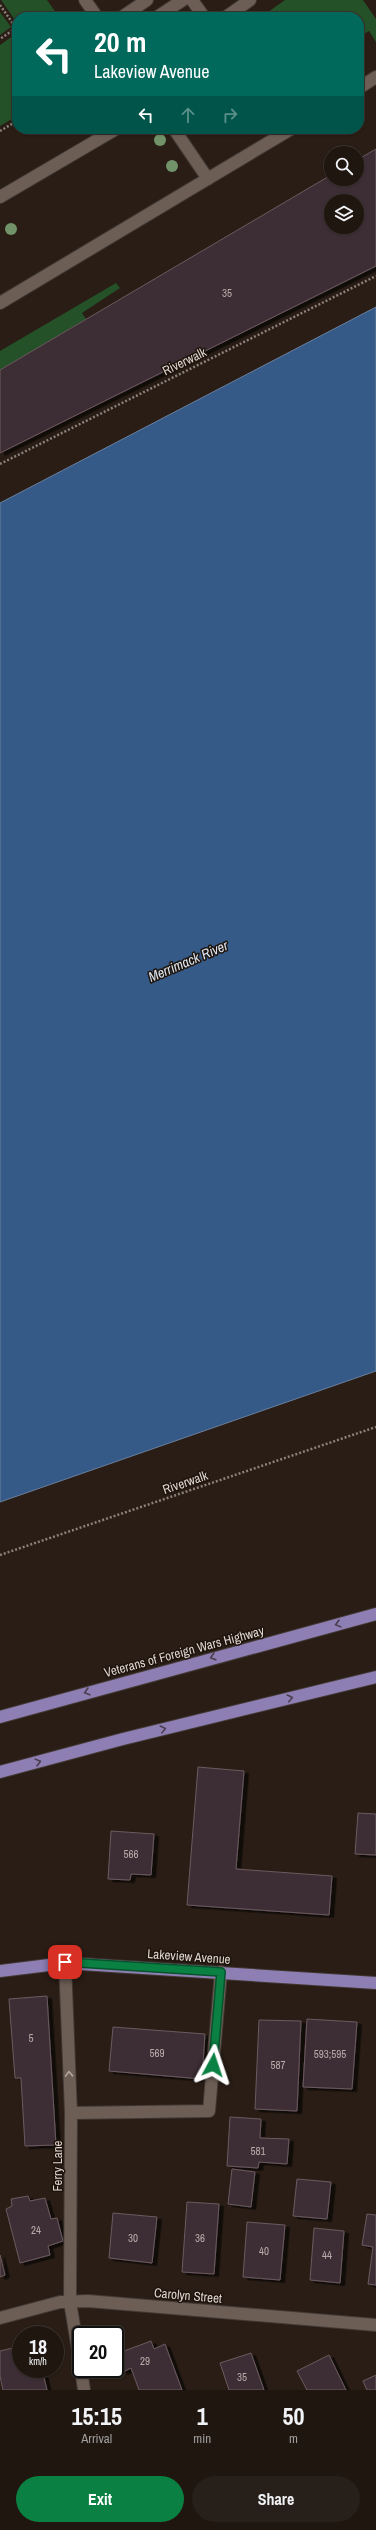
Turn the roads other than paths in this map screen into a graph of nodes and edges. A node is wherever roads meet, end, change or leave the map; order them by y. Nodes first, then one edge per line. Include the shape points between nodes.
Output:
1 (84, 0) edge
2 (147, 0) edge
3 (183, 0) edge
4 (192, 0) edge
5 (250, 0) edge
6 (93, 12) edge
7 (129, 12) edge
8 (165, 12) edge
9 (200, 12) edge
10 (233, 12) edge
11 (376, 77) edge
12 (364, 85) edge
13 (107, 134) edge
14 (177, 134) edge
15 (283, 134) edge
16 (208, 179) junction
17 (0, 197) edge
18 (0, 303) edge
19 (376, 1614) edge
20 (376, 1677) edge
21 (0, 1717) edge
22 (0, 1772) edge
23 (65, 1962) junction
24 (0, 1971) edge
25 (221, 1972) junction
26 (376, 1983) edge
27 (71, 2113) junction
28 (70, 2302) junction
29 (0, 2318) edge
30 (376, 2325) edge
31 (74, 2326) edge
32 (82, 2378) edge
33 (84, 2390) edge

1 - 6 street
2 - 7 street
3 - 8 street
4 - 9 street
5 - 10 street
11 - 12 street
13 - 17 street
14 - 16 street
15 - 16 street
16 - 18 street
19 -> 21 main road, Veterans of Foreign Wars Highway
22 -> 20 main road
23 - 24 main road, Lakeview Avenue
23 - 25 main road, Lakeview Avenue
27 -> 23 street, Ferry Lane
25 - 26 main road, Lakeview Avenue
25 - 27 street via 209,2111
27 - 28 street, Ferry Lane
28 - 29 street, Carolyn Street via 60,2302
28 - 30 street, Carolyn Street
28 - 31 street, Ferry Lane
32 - 33 street, Ferry Lane

